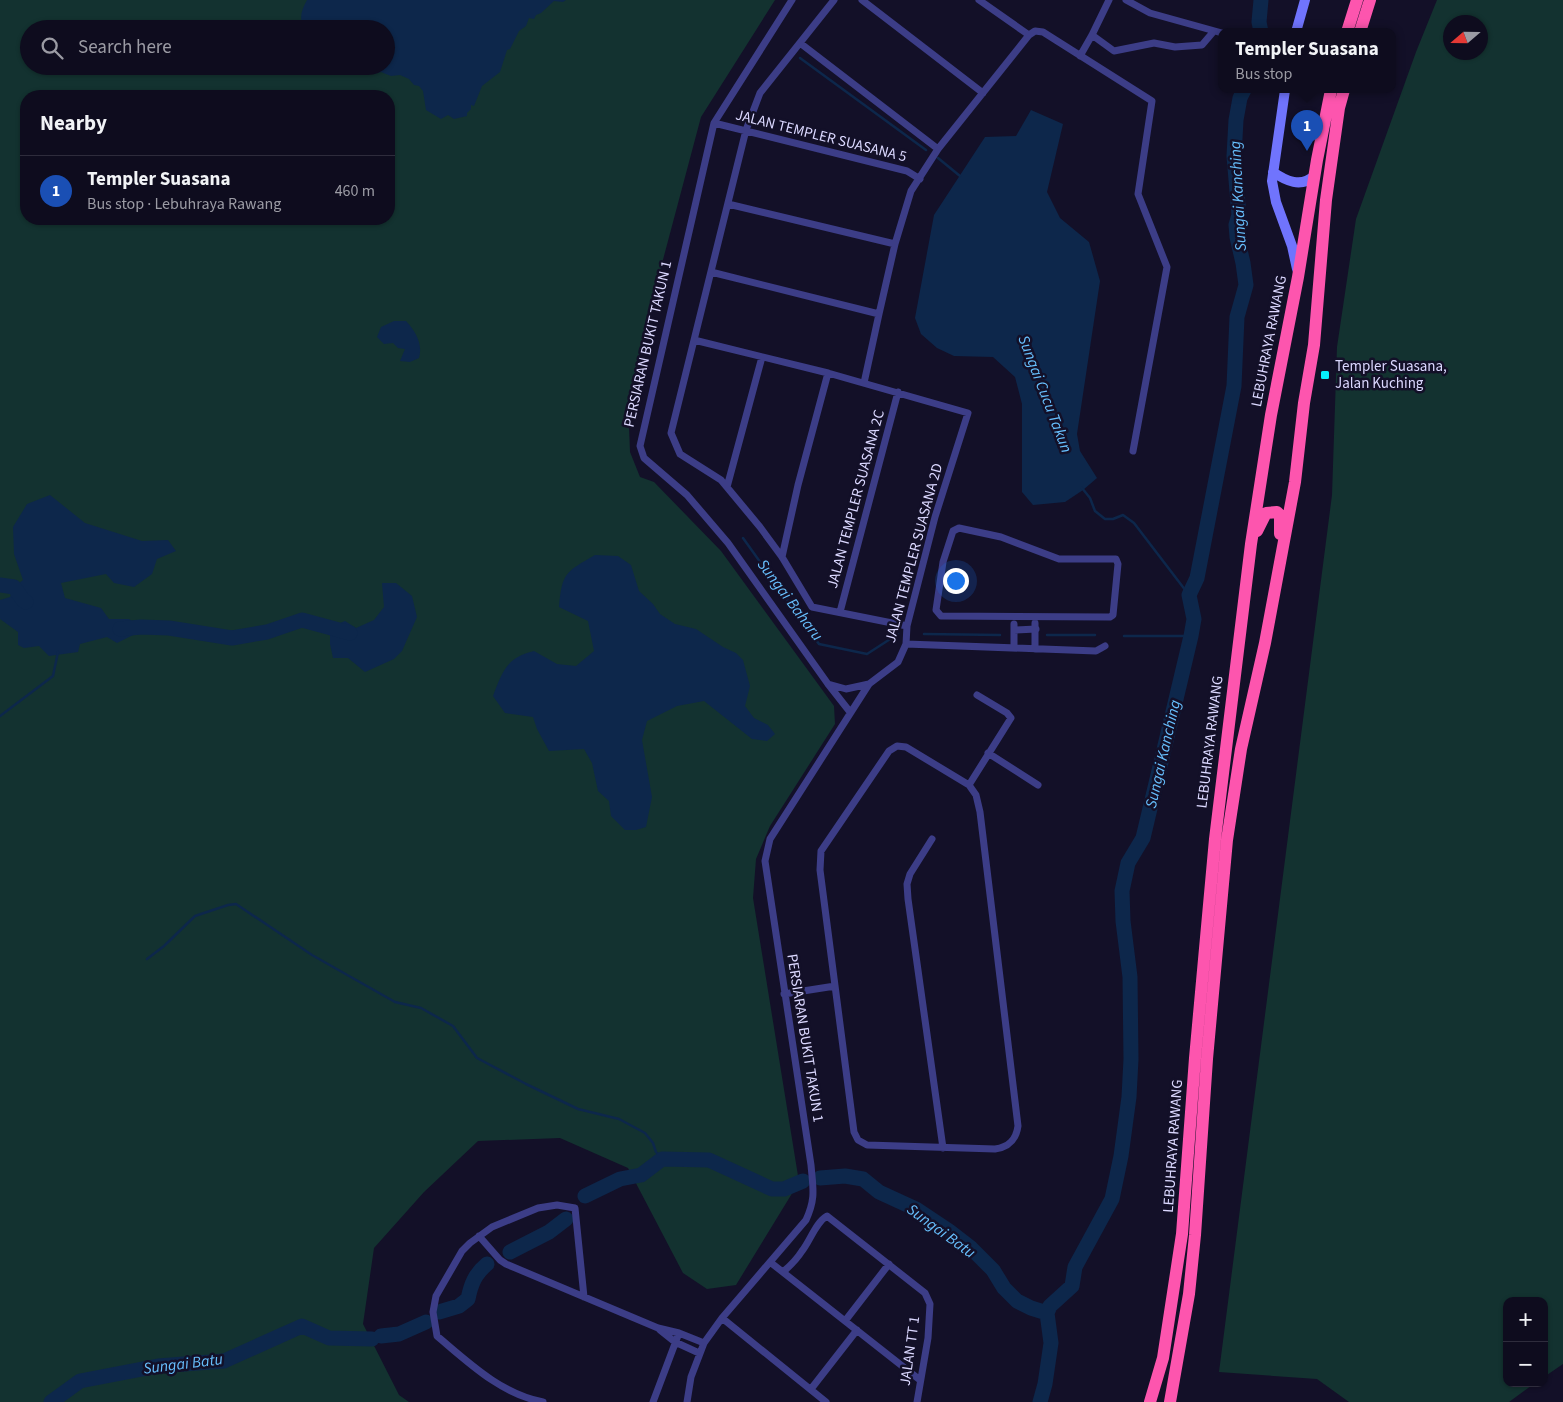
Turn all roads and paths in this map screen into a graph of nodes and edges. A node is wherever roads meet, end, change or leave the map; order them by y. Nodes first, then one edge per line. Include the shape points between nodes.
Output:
1 (792, 0) edge
2 (834, 0) edge
3 (862, 0) edge
4 (979, 0) edge
5 (1109, 0) edge
6 (1126, 0) edge
7 (1305, 0) edge
8 (1357, 0) edge
9 (1370, 0) edge
10 (1297, 28) edge
11 (1348, 28) edge
12 (1361, 28) edge
13 (1214, 31) junction
14 (1218, 32) edge
15 (1029, 35) junction
16 (1092, 36) junction
17 (800, 42) junction
18 (1080, 56) junction
19 (983, 93) junction
20 (1285, 93) edge
21 (1330, 93) edge
22 (1343, 93) edge
23 (714, 123) junction
24 (746, 130) junction
25 (938, 149) junction
26 (1274, 172) junction
27 (1314, 176) junction
28 (920, 179) junction
29 (728, 204) junction
30 (896, 244) junction
31 (711, 272) junction
32 (1298, 276) junction
33 (879, 314) junction
34 (694, 340) junction
35 (762, 358) junction
36 (828, 374) junction
37 (864, 384) junction
38 (898, 392) junction
39 (1134, 451) dead end
40 (727, 487) junction
41 (1251, 544) junction
42 (782, 557) junction
43 (1282, 559) junction
44 (840, 612) junction
45 (1112, 617) joint
46 (907, 626) junction
47 (906, 644) junction
48 (1105, 646) dead end
49 (1014, 648) junction
50 (1035, 649) junction
51 (828, 684) junction
52 (869, 684) junction
53 (977, 695) dead end
54 (850, 712) junction
55 (988, 753) junction
56 (969, 785) junction
57 (1038, 785) dead end
58 (932, 839) dead end
59 (835, 986) junction
60 (784, 994) junction
61 (944, 1148) junction
62 (479, 1236) junction
63 (770, 1262) junction
64 (889, 1264) junction
65 (783, 1272) junction
66 (584, 1297) junction
67 (722, 1318) junction
68 (845, 1321) junction
69 (658, 1328) junction
70 (857, 1330) junction
71 (679, 1333) junction
72 (675, 1342) junction
73 (704, 1343) junction
74 (699, 1353) junction
75 (920, 1380) junction
76 (811, 1389) junction
77 (543, 1402) edge
78 (653, 1402) edge
79 (687, 1402) edge
80 (826, 1402) edge
81 (917, 1402) edge
82 (1150, 1402) edge
83 (1170, 1402) edge

1 - 23 street, PERSIARAN BUKIT TAKUN 1
2 - 17 street
3 - 19 street
4 - 15 street
5 - 16 street
6 - 13 street via 1150,13
7 - 10 street
8 - 11 highway
9 - 12 highway
13 - 14 street
13 - 16 street via 1202,46 1175,47 1154,43 1114,51
15 - 18 street via 1035,31 1042,32
15 - 19 street
16 - 18 street
17 - 24 street via 760,93
17 - 25 street
18 - 39 street via 1152,100 1138,194 1167,267
19 - 25 street
20 - 26 street
21 - 27 highway, LEBUHRAYA RAWANG
22 - 43 highway, LEBUHRAYA RAWANG via 1326,200 1314,344
23 - 24 street, JALAN TEMPLER SUASANA 5
23 - 51 street, PERSIARAN BUKIT TAKUN 1 via 640,446 644,458 687,495 728,543
24 - 28 street, JALAN TEMPLER SUASANA 5 via 907,171
24 - 29 street
25 - 28 street
26 - 27 street via 1284,180 1294,182
26 - 32 street via 1274,191
27 - 32 highway, LEBUHRAYA RAWANG
28 - 30 street via 911,191
29 - 30 street
29 - 31 street
30 - 33 street
31 - 33 street
31 - 34 street
32 - 41 highway, LEBUHRAYA RAWANG
33 - 37 street
34 - 35 street
34 - 40 street via 671,433 680,454
35 - 36 street
35 - 40 street
36 - 37 street
36 - 42 street
37 - 38 street
38 - 44 street, JALAN TEMPLER SUASANA 2C
38 - 46 street, JALAN TEMPLER SUASANA 2D via 968,413 935,517
40 - 42 street
41 - 43 highway via 1266,513 1277,512 1280,515
41 - 82 highway, LEBUHRAYA RAWANG via 1215,839 1182,1234 1163,1358
42 - 44 street via 812,607
43 - 83 highway, LEBUHRAYA RAWANG via 1241,749 1227,840 1195,1235 1189,1294
44 - 46 street
45 - 45 street via 941,616 936,610 943,562 953,531 959,528 1001,537 1059,558 1116,559
46 - 47 street, JALAN TEMPLER SUASANA 2D
47 - 49 street
47 - 52 street, JALAN TEMPLER SUASANA 2D via 898,662
48 - 50 street via 1096,651
49 - 50 street
49 - 50 street via 1014,627 1036,626
51 - 52 street via 846,689
51 - 54 street, PERSIARAN BUKIT TAKUN 1
52 - 54 street, JALAN TEMPLER SUASANA 2D
53 - 55 street via 1011,718
54 - 60 street, PERSIARAN BUKIT TAKUN 1 via 770,839 765,861
55 - 56 street
55 - 57 street
56 - 59 street via 906,747 897,746 889,751 821,852 820,870
56 - 61 street via 976,795 980,812 1018,1126 1017,1134 1005,1148
58 - 61 street via 907,884
59 - 60 street
59 - 61 street via 854,1132 858,1140 867,1145
60 - 63 street, PERSIARAN BUKIT TAKUN 1 via 813,1205 806,1220
62 - 66 street via 506,1264
62 - 66 street via 492,1227 538,1208 557,1205 575,1208
62 - 77 street via 462,1251 436,1296 433,1312 437,1336 486,1377 531,1400
63 - 65 street
63 - 67 street, PERSIARAN BUKIT TAKUN 1
64 - 65 street via 827,1216 819,1222 801,1254
64 - 68 street
64 - 75 street, JALAN TT 1 via 925,1293 930,1304
65 - 68 street
66 - 69 street
67 - 73 street, PERSIARAN BUKIT TAKUN 1
67 - 76 street
68 - 70 street
69 - 71 street
69 - 72 street
70 - 75 street
70 - 76 street
71 - 72 street
71 - 73 street
72 - 74 street
72 - 78 street
73 - 74 street, PERSIARAN BUKIT TAKUN 1
74 - 79 street, PERSIARAN BUKIT TAKUN 1
75 - 81 street, JALAN TT 1
76 - 80 street

